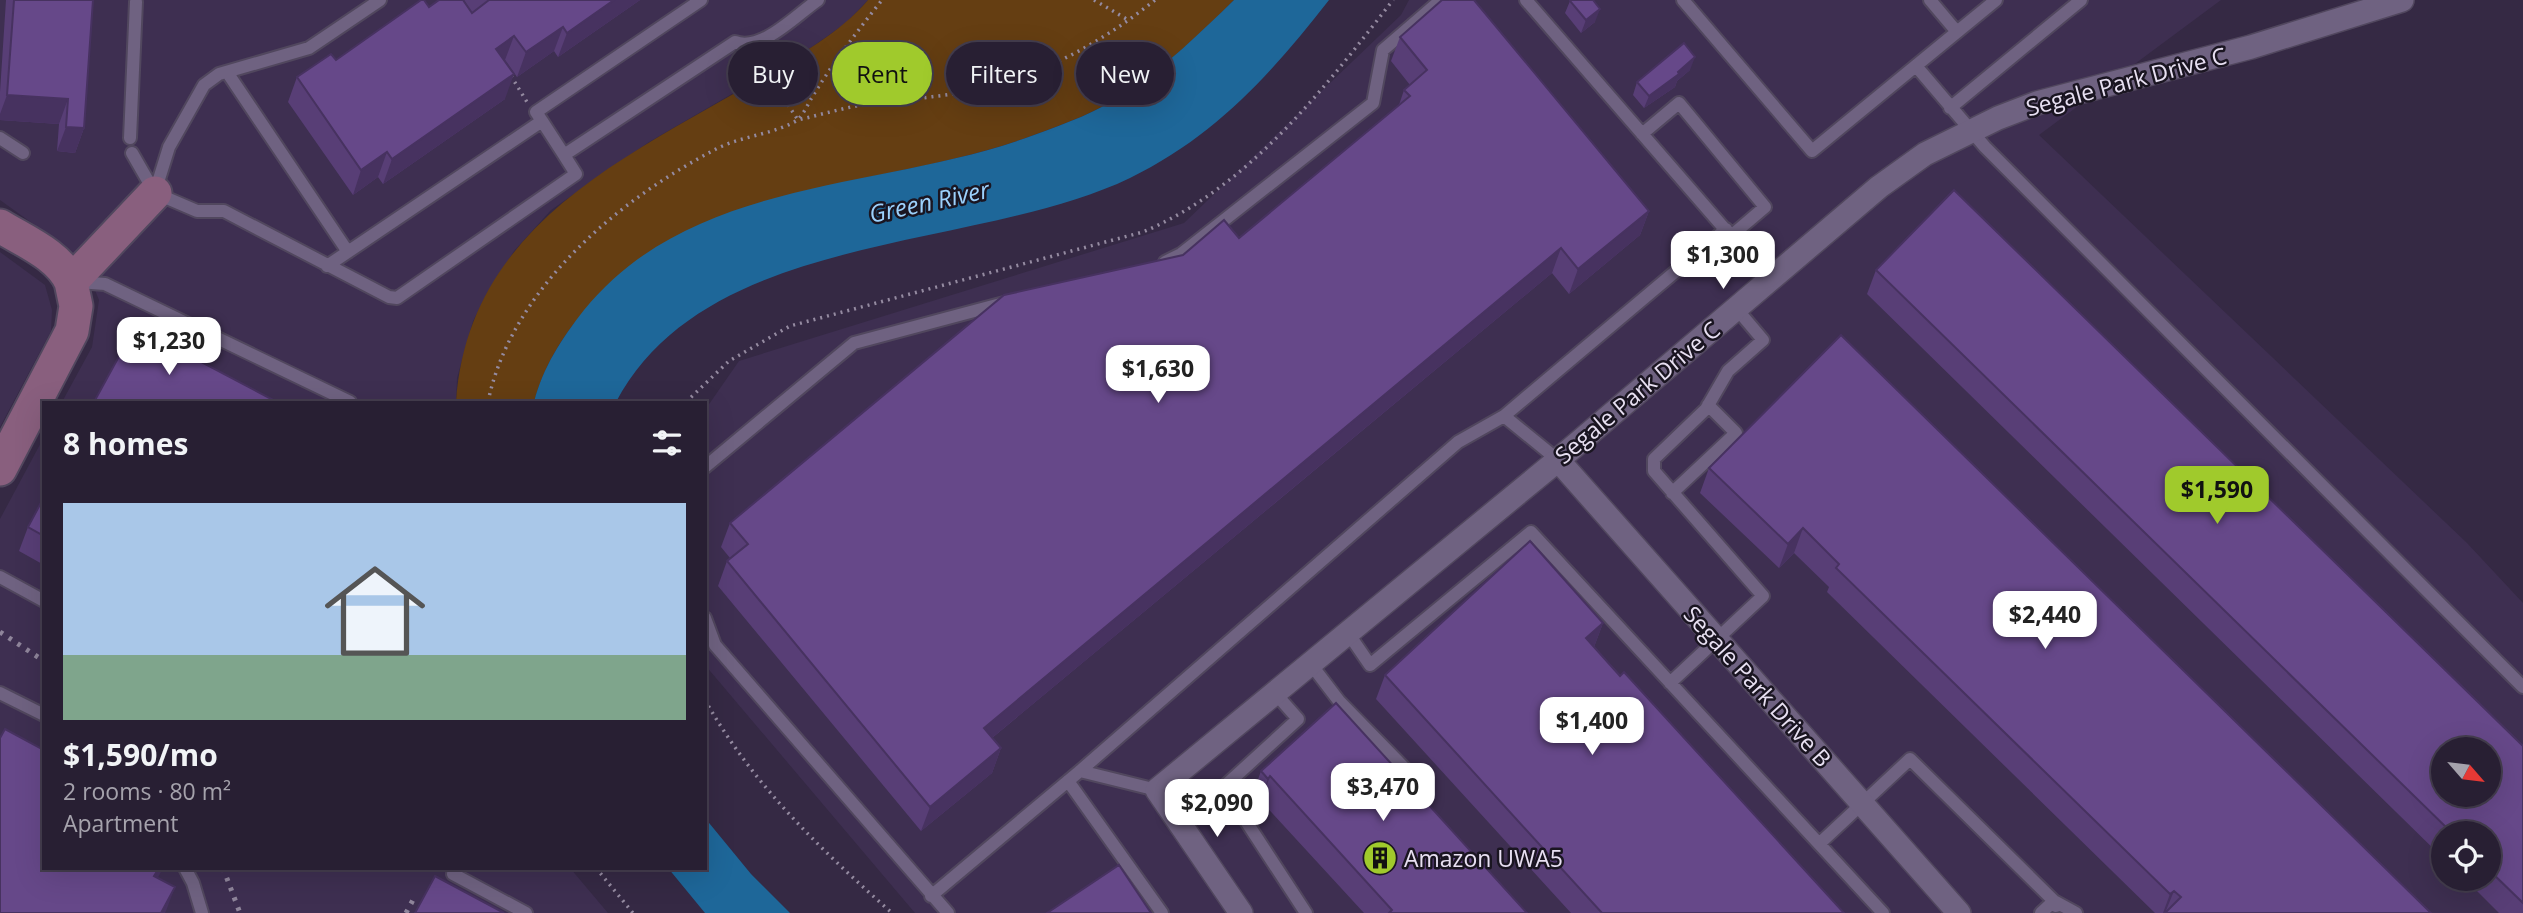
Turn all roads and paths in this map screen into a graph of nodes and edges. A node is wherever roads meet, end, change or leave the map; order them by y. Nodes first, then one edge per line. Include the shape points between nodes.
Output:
1 (380, 0) edge
2 (701, 0) edge
3 (818, 0) edge
4 (882, 0) edge
5 (1094, 0) edge
6 (1155, 0) edge
7 (1393, 0) edge
8 (1441, 0) edge
9 (1526, 0) edge
10 (1683, 0) edge
11 (1930, 0) edge
12 (1996, 0) edge
13 (2081, 0) edge
14 (2402, 0) edge
15 (136, 2) dead end
16 (1130, 21) junction
17 (1957, 32) junction
18 (758, 42) edge
19 (728, 46) edge
20 (1916, 66) junction
21 (227, 72) junction
22 (509, 72) edge
23 (789, 105) edge
24 (1951, 108) junction
25 (799, 120) junction
26 (540, 122) junction
27 (1970, 131) junction
28 (1642, 134) junction
29 (0, 138) edge
30 (130, 138) dead end
31 (23, 153) dead end
32 (132, 153) dead end
33 (564, 155) junction
34 (155, 193) junction
35 (0, 226) edge
36 (1728, 233) junction
37 (348, 252) junction
38 (327, 266) junction
39 (1149, 267) edge
40 (1769, 280) junction
41 (71, 282) junction
42 (1017, 299) edge
43 (1736, 308) junction
44 (347, 401) edge
45 (488, 401) edge
46 (687, 401) edge
47 (1708, 405) junction
48 (1504, 416) junction
49 (1558, 460) junction
50 (707, 465) edge
51 (0, 469) edge
52 (1672, 493) junction
53 (0, 577) edge
54 (42, 600) edge
55 (707, 623) edge
56 (1348, 633) junction
57 (1716, 638) junction
58 (1310, 663) junction
59 (1670, 683) junction
60 (2523, 687) edge
61 (0, 693) edge
62 (1275, 693) junction
63 (707, 703) edge
64 (42, 714) edge
65 (1080, 771) junction
66 (1068, 781) junction
67 (1419, 783) dead end
68 (1157, 790) junction
69 (1862, 803) junction
70 (1819, 844) junction
71 (186, 870) edge
72 (598, 870) edge
73 (453, 874) dead end
74 (931, 896) junction
75 (2056, 907) edge
76 (202, 913) edge
77 (526, 913) edge
78 (633, 913) edge
79 (892, 913) edge
80 (948, 913) edge
81 (1162, 913) edge
82 (1241, 913) edge
83 (1306, 913) edge
84 (1883, 913) edge
85 (1959, 913) edge
86 (2041, 913) edge
87 (2076, 913) edge

1 - 21 lane via 309,48
2 - 26 lane via 536,112
3 - 18 lane
4 - 25 path via 837,56
5 - 16 path
6 - 16 path
7 - 46 path via 1283,132 1204,200 1172,220 1132,235 790,326 729,361
8 - 39 lane via 1383,50 1373,103 1181,254
9 - 28 lane
10 - 20 lane via 1812,152
11 - 17 lane
12 - 17 lane
13 - 24 lane
14 - 27 street, Segale Park Drive C via 2251,47 2037,103
15 - 30 lane
16 - 25 path via 1085,48 1006,81
17 - 20 lane
19 - 33 lane
20 - 24 lane
21 - 34 lane via 196,95 169,147
21 - 37 lane
22 - 26 path
23 - 25 path
24 - 27 lane
25 - 45 path via 719,147 666,176 592,235 544,288 511,336
26 - 33 lane
26 - 37 lane
27 - 40 street, Segale Park Drive C via 1879,187
27 - 60 lane
28 - 36 lane
28 - 36 lane via 1679,103 1765,207
29 - 31 lane
32 - 34 lane
33 - 38 lane via 576,174 397,298
34 - 38 lane via 197,211 224,211
34 - 41 street
35 - 41 street via 52,259
36 - 40 lane
36 - 48 lane
37 - 38 lane
40 - 43 street, Segale Park Drive C
41 - 44 lane via 104,284
41 - 51 street via 76,306 72,331
42 - 50 lane via 854,343
43 - 47 lane via 1763,340 1728,371
43 - 49 street, Segale Park Drive C
47 - 52 lane via 1654,459 1654,471
47 - 52 lane via 1736,433
48 - 49 lane
48 - 65 lane via 1458,442
49 - 56 street, Segale Park Drive C
49 - 57 street, Segale Park Drive B
52 - 57 lane via 1763,596
53 - 54 lane
55 - 74 lane via 715,645
56 - 58 street, Segale Park Drive C
56 - 59 lane via 1370,665 1531,532
57 - 59 lane
57 - 69 street, Segale Park Drive B
58 - 62 street, Segale Park Drive C
58 - 67 lane via 1339,701
59 - 70 lane
61 - 64 lane
62 - 68 street, Segale Park Drive C
62 - 83 lane via 1298,719 1227,784 1227,792
63 - 79 path via 771,796 835,863
65 - 66 lane
65 - 68 lane
66 - 74 lane
66 - 81 lane
68 - 82 street
69 - 70 lane
69 - 75 lane via 1910,759
69 - 85 street, Segale Park Drive B
70 - 84 lane
71 - 76 lane
72 - 78 path
73 - 77 lane
74 - 80 lane
75 - 86 lane
75 - 87 lane

